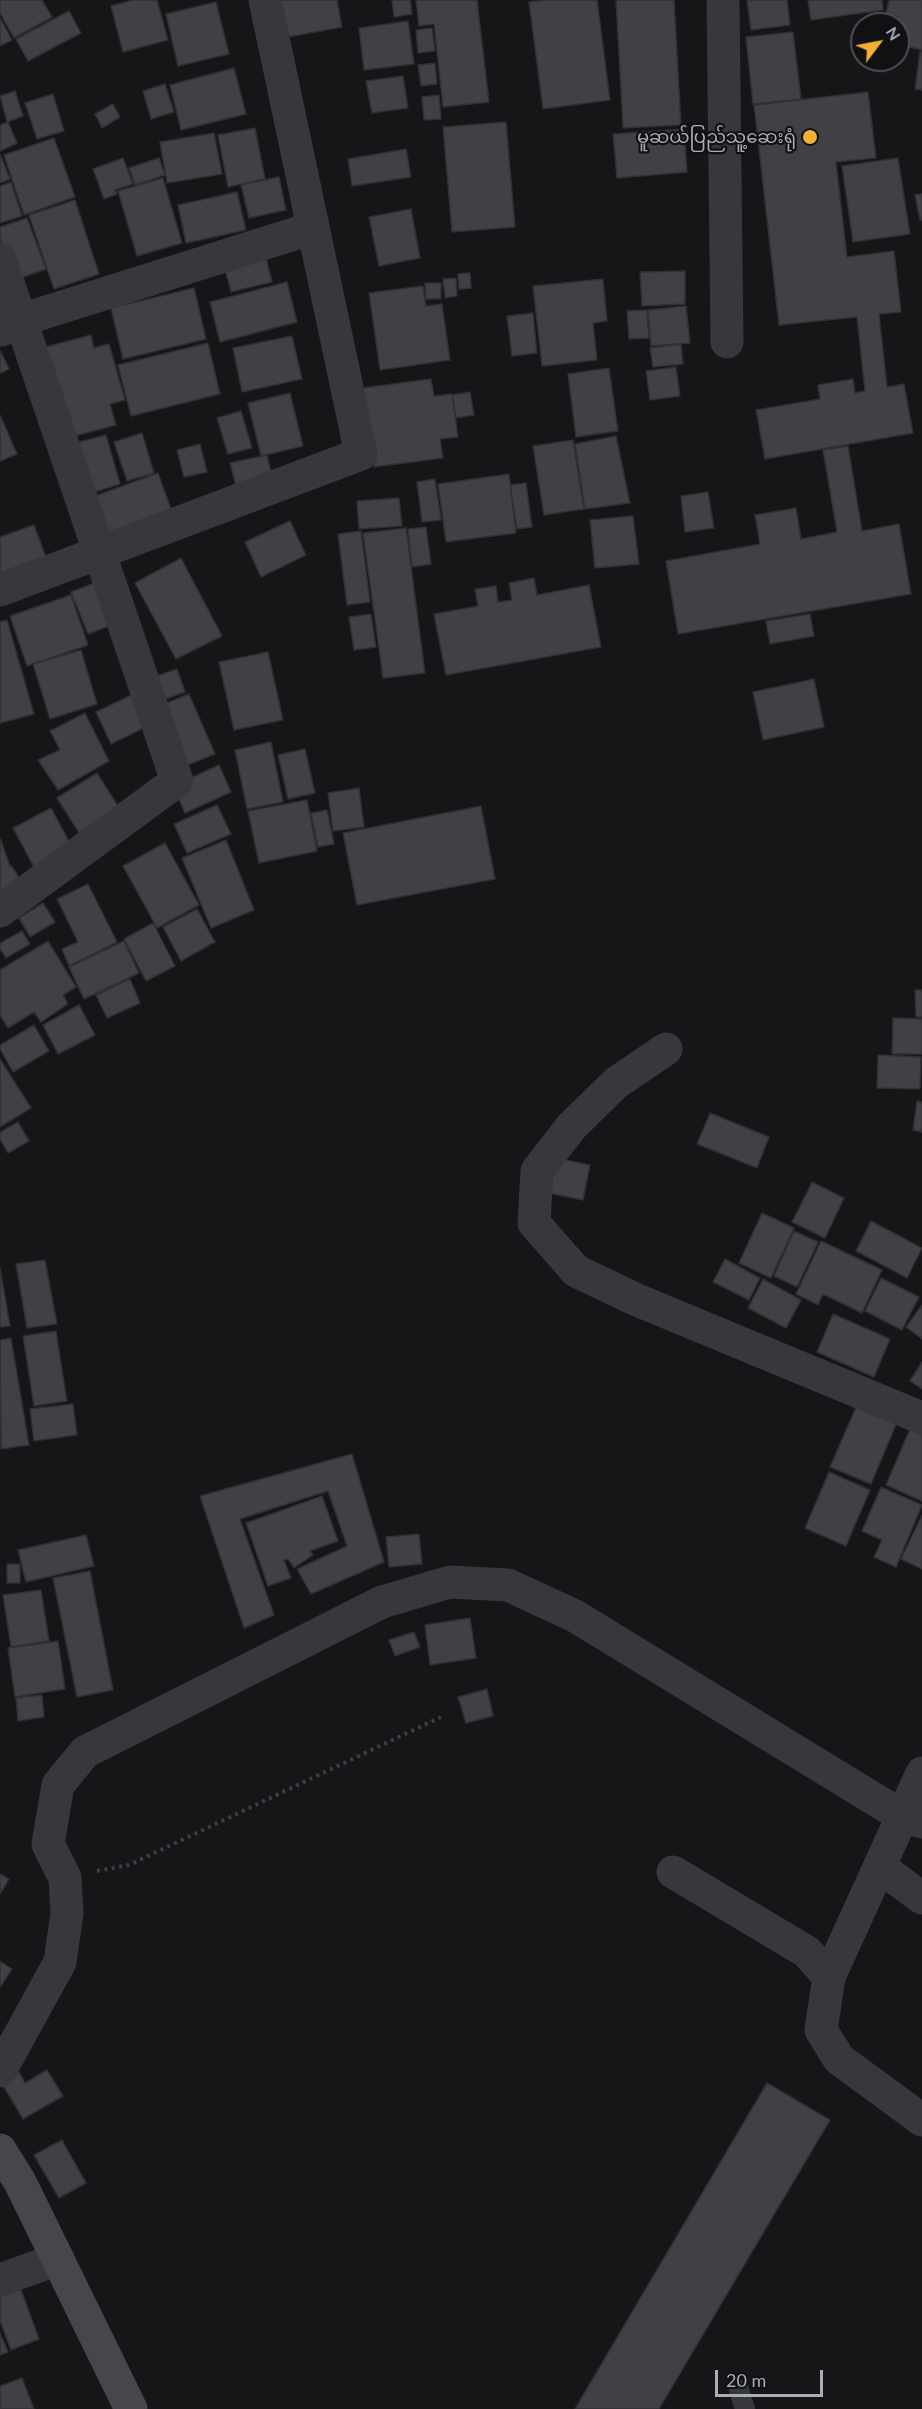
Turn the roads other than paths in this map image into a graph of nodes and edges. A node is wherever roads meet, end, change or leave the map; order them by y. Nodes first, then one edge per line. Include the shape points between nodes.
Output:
1 (265, 0) edge
2 (723, 0) edge
3 (313, 228) junction
4 (0, 260) edge
5 (10, 325) edge
6 (727, 342) dead end
7 (99, 552) junction
8 (0, 590) edge
9 (0, 911) edge
10 (666, 1049) dead end
11 (922, 1418) edge
12 (922, 1773) edge
13 (912, 1819) edge
14 (880, 1867) junction
15 (672, 1872) dead end
16 (922, 1898) edge
17 (829, 1977) junction
18 (0, 2071) edge
19 (922, 2120) edge
20 (0, 2150) edge
21 (58, 2259) junction
22 (0, 2280) edge
23 (739, 2390) dead end
24 (131, 2409) edge
25 (745, 2409) edge

1 - 3 street
2 - 6 street
3 - 5 street
3 - 7 street via 361,454
4 - 5 street
5 - 7 street
7 - 8 street
7 - 9 street via 177,781
10 - 11 street via 616,1083 572,1126 537,1171 534,1223 576,1271
12 - 13 street
13 - 14 street
13 - 18 street via 575,1616 508,1585 450,1582 382,1602 85,1752 58,1785 48,1844 65,1878 67,1913 60,1962
14 - 16 street
14 - 17 street
15 - 17 street via 807,1952
17 - 19 street via 821,2030 838,2059
20 - 21 street
21 - 22 street
21 - 24 street
23 - 25 lane

